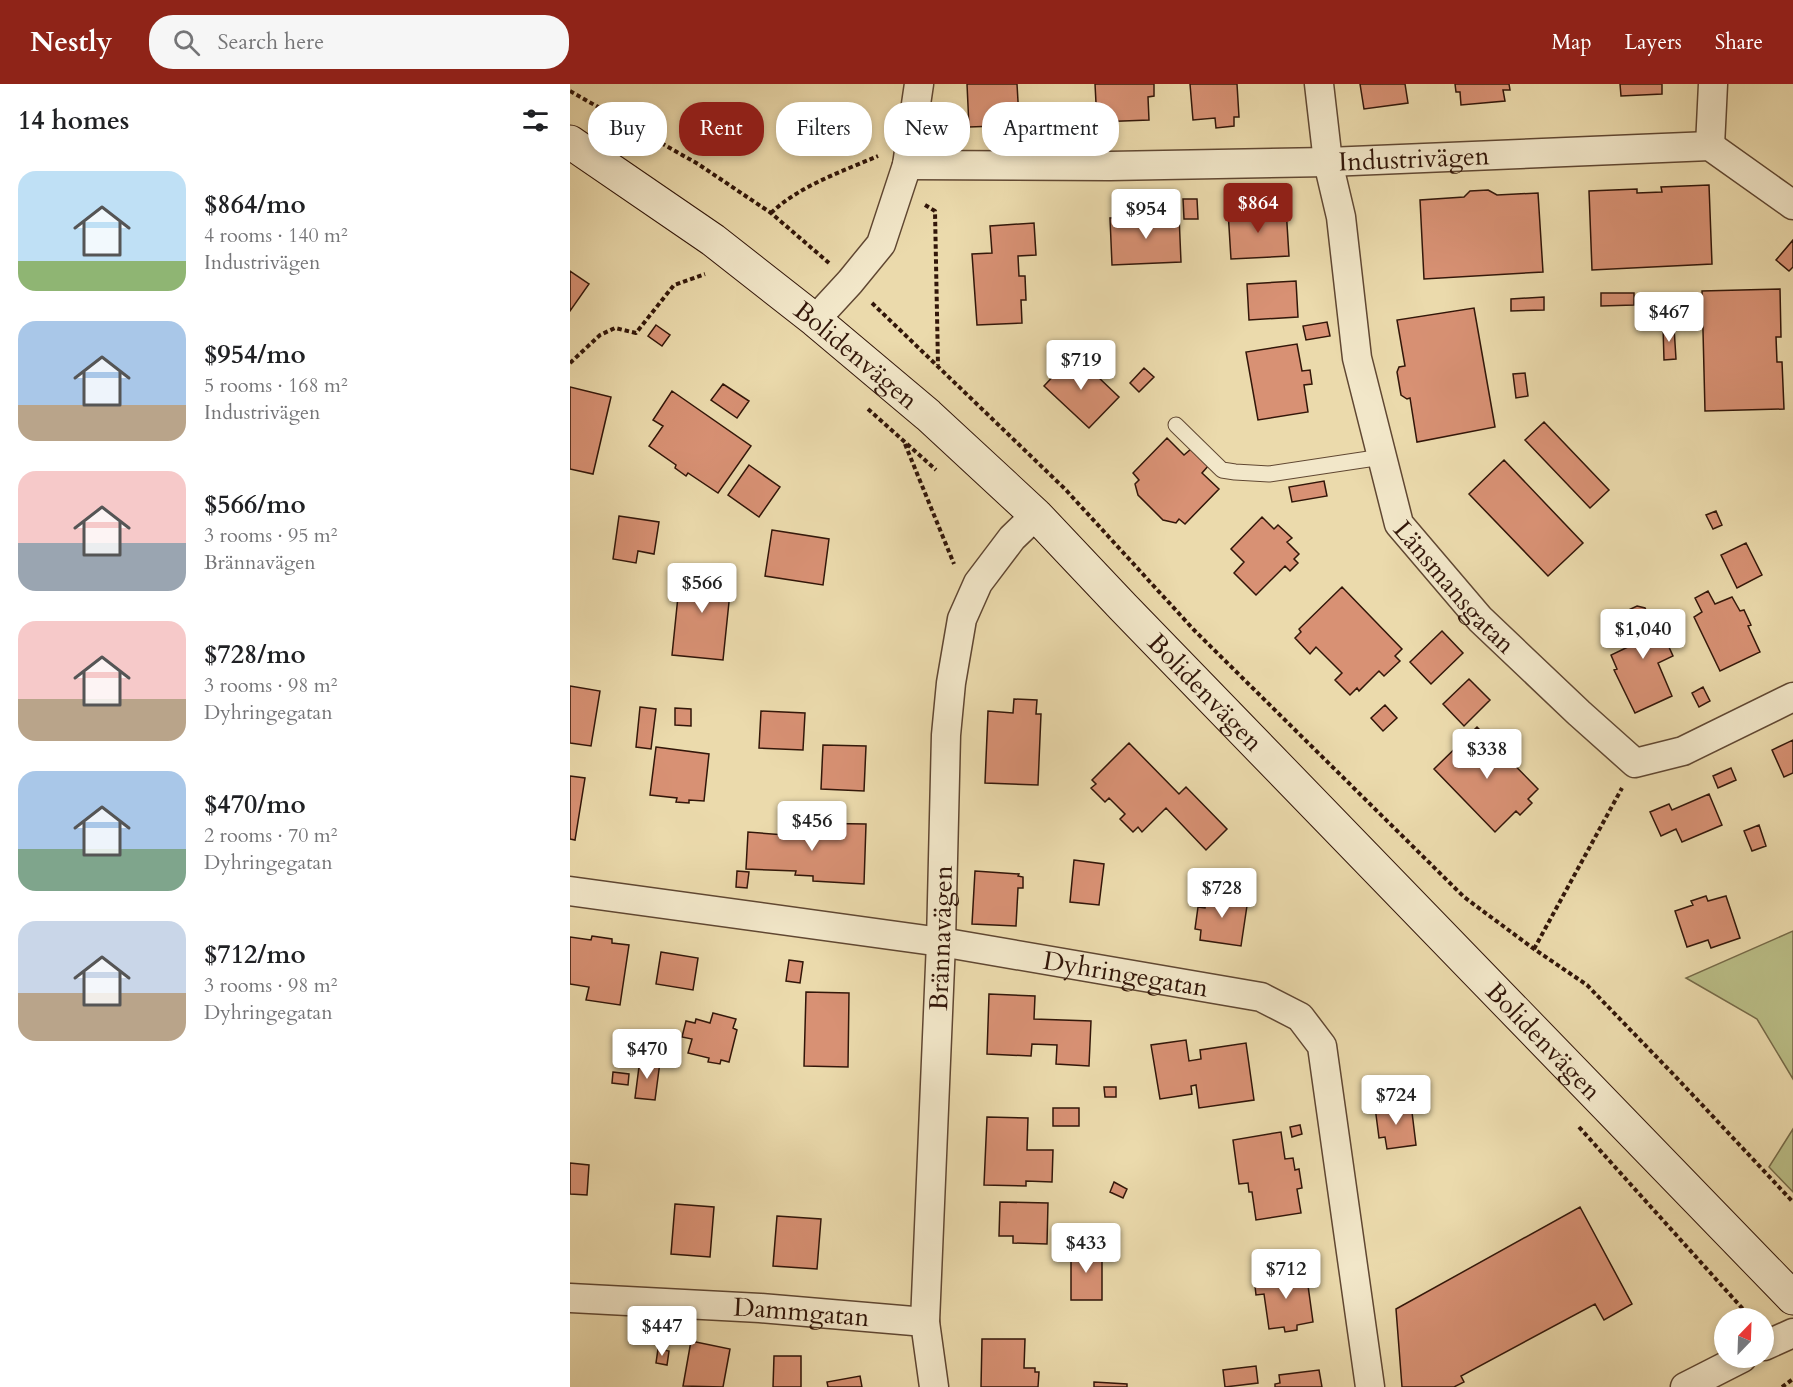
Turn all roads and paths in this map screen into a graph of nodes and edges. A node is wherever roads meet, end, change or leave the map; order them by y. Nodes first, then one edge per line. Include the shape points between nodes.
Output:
1 (919, 84) edge
2 (1318, 84) edge
3 (1713, 84) edge
4 (570, 92) edge
5 (570, 142) edge
6 (1710, 147) junction
7 (897, 159) junction
8 (1328, 162) junction
9 (1793, 205) edge
10 (935, 211) dead end
11 (771, 213) junction
12 (830, 263) dead end
13 (711, 272) dead end
14 (885, 315) dead end
15 (815, 321) junction
16 (570, 363) edge
17 (938, 366) junction
18 (1176, 425) dead end
19 (1382, 457) junction
20 (1036, 515) junction
21 (1793, 697) edge
22 (1635, 764) junction
23 (570, 891) edge
24 (941, 942) junction
25 (1534, 950) junction
26 (1793, 1202) edge
27 (570, 1298) edge
28 (1793, 1298) edge
29 (925, 1322) junction
30 (1793, 1333) edge
31 (1774, 1342) edge
32 (1722, 1368) edge
33 (1793, 1379) edge
34 (934, 1387) edge
35 (1370, 1387) edge
36 (1685, 1387) edge
37 (1782, 1387) edge

1 - 7 street
2 - 8 street, Länsmansgatan
3 - 6 street
4 - 11 path via 698,164
5 - 15 main road, Bolidenvägen via 713,240
6 - 8 street, Industrivägen
6 - 9 street
7 - 8 street, Industrivägen via 1110,166
7 - 11 path via 830,176
7 - 15 street via 881,243
8 - 19 street, Länsmansgatan via 1341,217 1357,358
10 - 17 path
11 - 12 path
13 - 16 path via 674,285 636,333 615,328 600,335
14 - 17 path
15 - 20 main road, Bolidenvägen via 928,415
17 - 25 path via 1065,489 1194,630 1464,897
18 - 19 lane via 1222,470 1269,474
19 - 22 street, Länsmansgatan via 1399,524 1480,619
20 - 24 street, Brännavägen via 1012,538 978,583 962,619 946,735
20 - 28 main road, Bolidenvägen
21 - 22 street via 1683,751
22 - 25 path
23 - 24 street, Dyhringegatan
24 - 29 street, Brännavägen
24 - 35 street, Dyhringegatan via 1262,996 1300,1017 1322,1046
25 - 26 path via 1587,985
27 - 29 street, Dammgatan
29 - 34 street, Brännavägen
30 - 31 street
32 - 36 street
33 - 37 path

